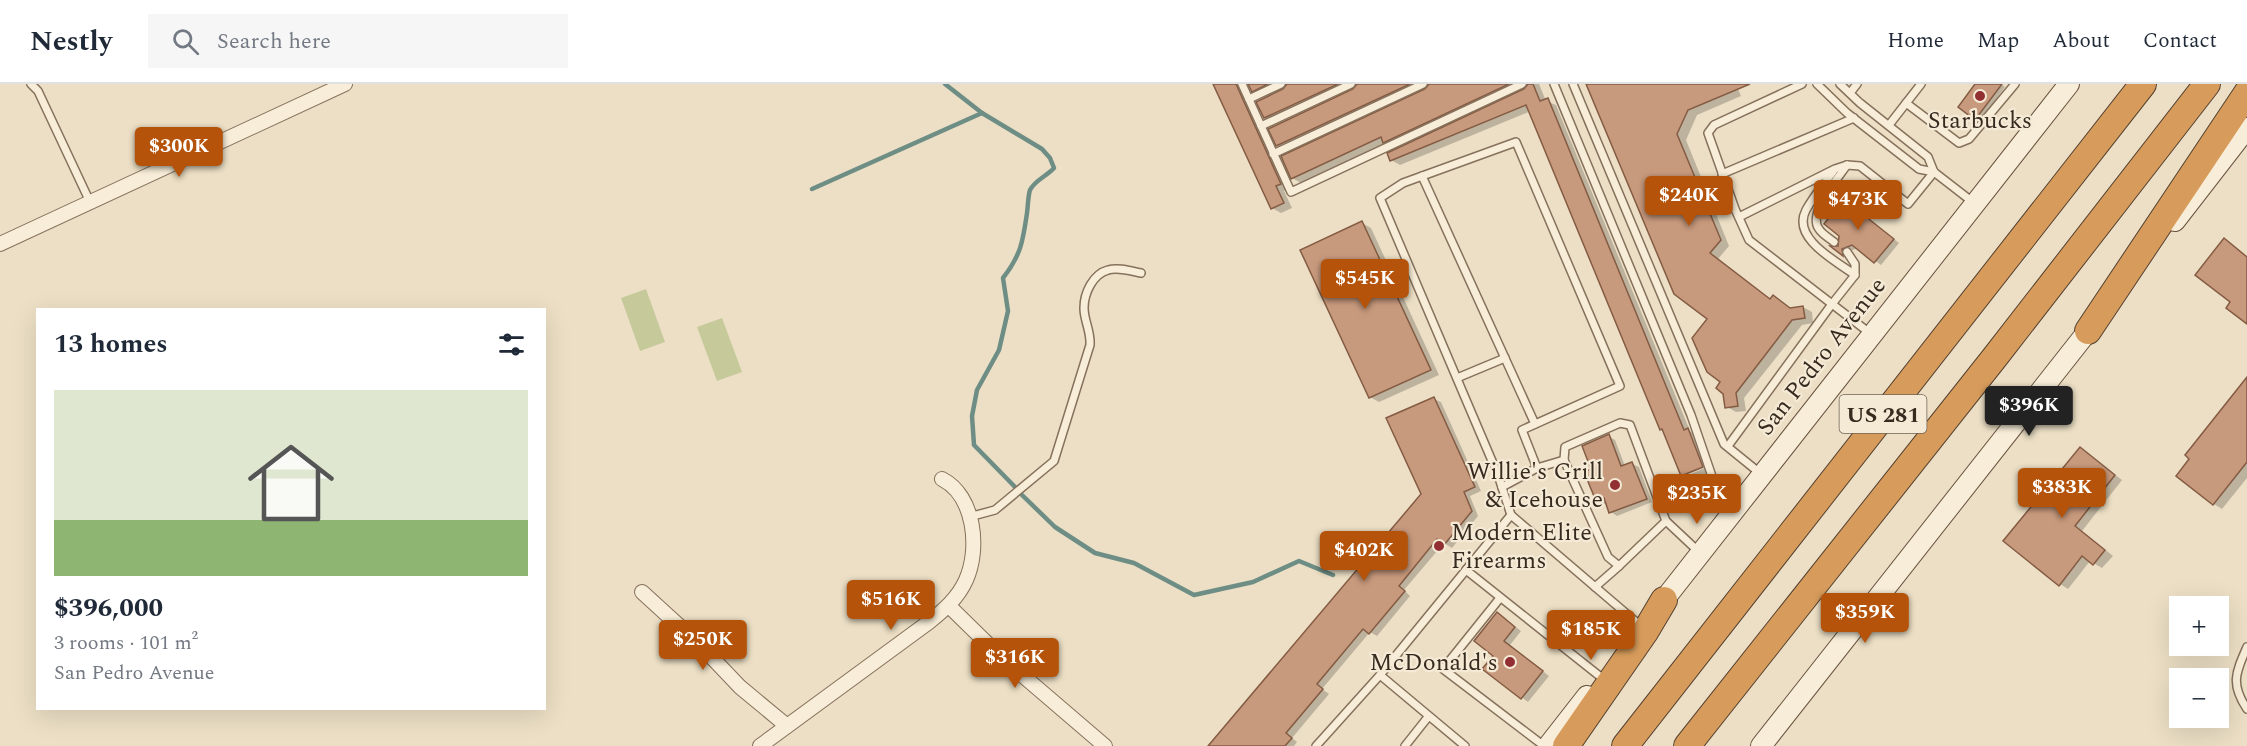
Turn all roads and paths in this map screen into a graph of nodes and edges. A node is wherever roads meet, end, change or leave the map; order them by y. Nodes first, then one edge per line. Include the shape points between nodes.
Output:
1 (30, 84) edge
2 (345, 84) edge
3 (1242, 84) edge
4 (1281, 84) edge
5 (1351, 84) edge
6 (1423, 84) edge
7 (1522, 84) edge
8 (1554, 84) edge
9 (1573, 84) edge
10 (1802, 84) edge
11 (1817, 84) edge
12 (1840, 84) edge
13 (1857, 84) edge
14 (1921, 84) edge
15 (2015, 84) edge
16 (2069, 84) edge
17 (2143, 84) edge
18 (2207, 84) edge
19 (1850, 93) junction
20 (2247, 93) edge
21 (1249, 99) junction
22 (1906, 104) junction
23 (1854, 118) junction
24 (1889, 125) junction
25 (1261, 126) junction
26 (2247, 128) edge
27 (1273, 154) junction
28 (1847, 165) junction
29 (1835, 169) junction
30 (1934, 172) junction
31 (1722, 174) junction
32 (1422, 176) junction
33 (90, 202) junction
34 (1974, 203) junction
35 (1739, 217) junction
36 (1834, 242) dead end
37 (0, 244) edge
38 (1847, 252) dead end
39 (1141, 273) dead end
40 (1855, 275) junction
41 (1832, 304) junction
42 (2088, 331) junction
43 (1871, 334) junction
44 (1505, 358) junction
45 (1457, 378) junction
46 (1535, 424) junction
47 (1728, 446) junction
48 (1564, 460) junction
49 (1538, 468) junction
50 (1761, 474) junction
51 (942, 479) dead end
52 (1502, 487) junction
53 (1737, 505) junction
54 (1510, 515) junction
55 (969, 517) junction
56 (1666, 521) junction
57 (1700, 552) junction
58 (1619, 566) junction
59 (1466, 570) junction
60 (1595, 587) junction
61 (642, 592) dead end
62 (1500, 598) junction
63 (1664, 600) joint
64 (949, 606) junction
65 (1644, 630) junction
66 (2247, 647) edge
67 (1380, 675) junction
68 (1602, 678) junction
69 (2247, 709) edge
70 (1428, 717) junction
71 (787, 726) junction
72 (1766, 744) edge
73 (760, 746) edge
74 (1105, 746) edge
75 (1316, 746) edge
76 (1405, 746) edge
77 (1465, 746) edge
78 (1546, 746) edge
79 (1566, 746) edge
80 (1625, 746) edge
81 (1688, 746) edge

1 - 33 lane via 38,91
2 - 33 street
3 - 21 lane
4 - 21 lane
5 - 25 lane
6 - 27 lane
7 - 27 lane via 1291,192
8 - 53 lane via 1691,415 1716,488
9 - 47 lane
10 - 31 lane via 1714,124 1708,133
11 - 23 lane
12 - 19 lane
13 - 19 lane
14 - 22 lane
15 - 22 lane via 1970,139 1959,143
16 - 34 main road, San Pedro Avenue
17 - 80 highway, US 281
18 - 81 highway, US 281
19 - 24 lane
20 - 42 highway
21 - 25 lane
22 - 24 lane
23 - 30 lane via 1919,169
23 - 31 lane
24 - 30 lane via 1928,157
25 - 27 lane
26 - 42 main road
28 - 29 lane
28 - 30 lane via 1860,166 1908,204
28 - 36 lane via 1816,213 1819,230
29 - 35 lane
29 - 40 lane via 1805,212 1802,224 1811,242
30 - 34 lane
31 - 35 lane
32 - 44 lane
32 - 45 lane via 1380,198
32 - 46 lane via 1516,142 1620,386
33 - 37 street
34 - 43 main road, San Pedro Avenue
35 - 41 lane via 1749,240
38 - 40 lane via 1855,264
39 - 55 lane via 1107,270 1092,282 1084,308 1090,345 1056,457 995,510
40 - 41 lane
41 - 43 lane
41 - 47 lane
42 - 72 main road
43 - 50 main road, San Pedro Avenue
44 - 45 lane
44 - 46 lane
45 - 52 lane
46 - 49 lane via 1522,430
47 - 50 lane
48 - 49 lane
48 - 56 lane via 1565,447 1620,423 1630,425
48 - 58 lane via 1608,556
49 - 52 lane
50 - 53 main road, San Pedro Avenue
51 - 55 street via 958,491
52 - 54 lane
53 - 57 main road, San Pedro Avenue
54 - 59 lane
54 - 60 lane
55 - 64 street via 971,566
56 - 57 lane
56 - 58 lane
57 - 63 main road, San Pedro Avenue
58 - 60 lane
59 - 62 lane
59 - 67 lane
60 - 65 lane
61 - 71 street via 740,687
62 - 68 lane
62 - 78 lane via 1443,669
63 - 65 highway
64 - 71 street
64 - 74 street via 1001,657
65 - 68 main road
65 - 79 highway
66 - 69 lane via 2235,681
67 - 70 lane
67 - 75 lane
68 - 78 main road
70 - 76 lane
70 - 77 lane
71 - 73 street

